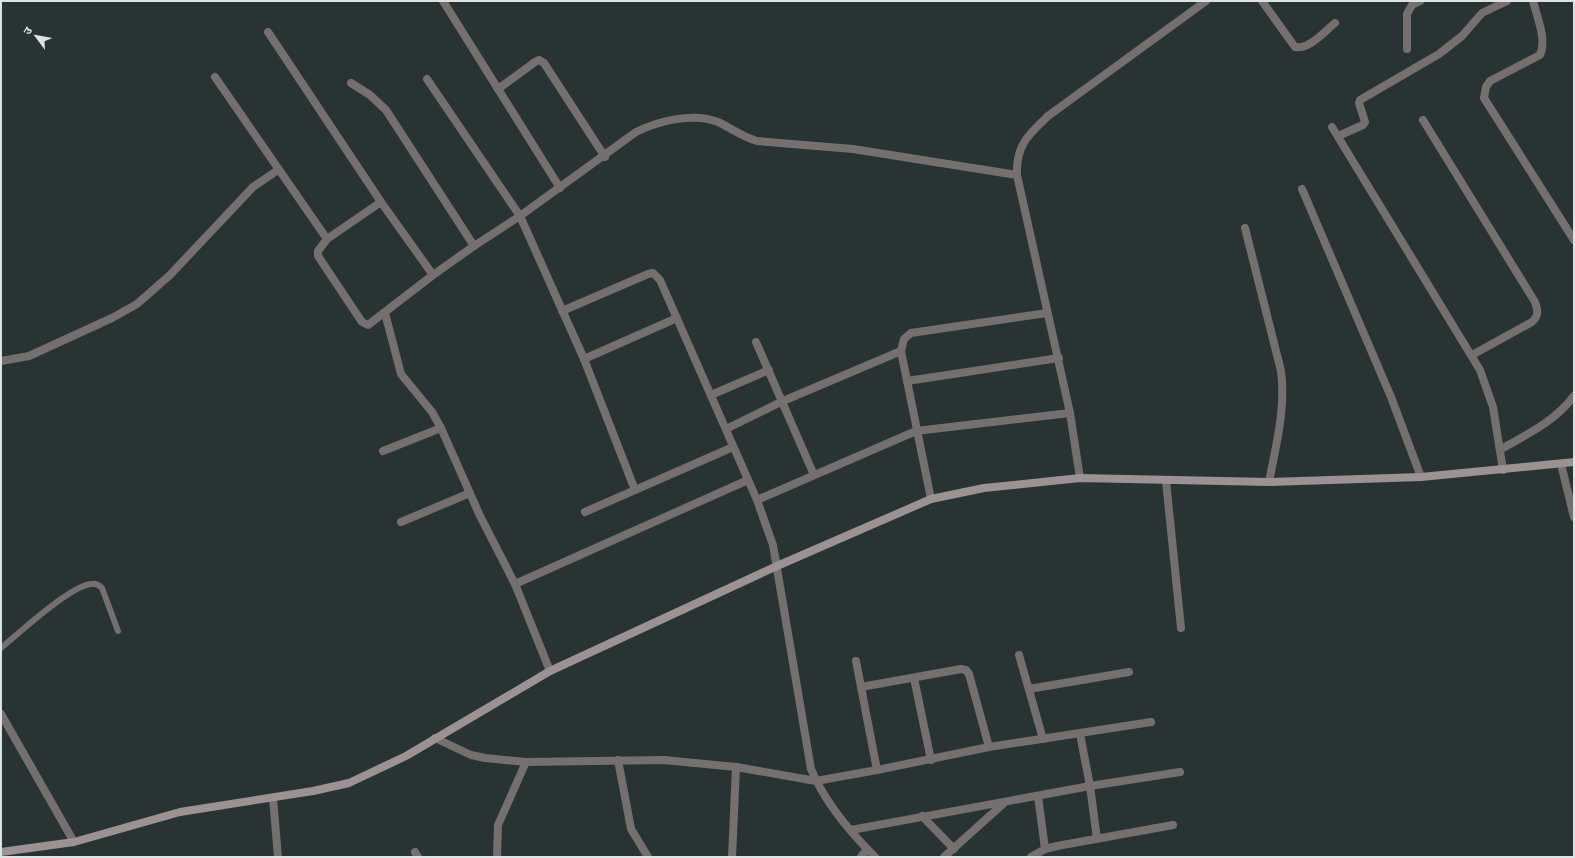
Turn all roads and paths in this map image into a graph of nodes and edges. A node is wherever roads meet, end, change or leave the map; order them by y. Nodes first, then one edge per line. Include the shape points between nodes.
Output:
1 (443, 1) edge
2 (1206, 1) edge
3 (1262, 1) edge
4 (1420, 1) edge
5 (1507, 1) edge
6 (1533, 1) edge
7 (1336, 23) dead end
8 (268, 32) dead end
9 (1407, 49) dead end
10 (215, 76) dead end
11 (427, 79) dead end
12 (351, 83) dead end
13 (498, 89) junction
14 (1424, 120) dead end
15 (1332, 127) dead end
16 (1338, 136) junction
17 (605, 157) junction
18 (278, 170) junction
19 (1017, 174) junction
20 (560, 188) junction
21 (1302, 189) dead end
22 (381, 202) junction
23 (520, 216) junction
24 (1245, 228) dead end
25 (327, 239) junction
26 (1574, 240) edge
27 (474, 246) junction
28 (433, 275) junction
29 (562, 311) junction
30 (385, 313) junction
31 (1047, 313) junction
32 (677, 318) junction
33 (756, 342) dead end
34 (901, 351) junction
35 (1472, 355) junction
36 (1059, 358) junction
37 (584, 360) junction
38 (1, 361) edge
39 (769, 370) junction
40 (907, 380) junction
41 (711, 395) junction
42 (1574, 396) edge
43 (783, 401) junction
44 (1070, 413) junction
45 (441, 428) junction
46 (726, 429) junction
47 (916, 431) junction
48 (733, 447) junction
49 (1501, 448) junction
50 (383, 451) dead end
51 (1574, 462) edge
52 (1561, 464) junction
53 (1503, 470) junction
54 (814, 475) junction
55 (1421, 477) junction
56 (1080, 478) junction
57 (748, 480) junction
58 (1166, 481) junction
59 (1269, 482) junction
60 (635, 490) junction
61 (470, 493) junction
62 (931, 499) junction
63 (757, 500) junction
64 (585, 512) dead end
65 (1574, 517) edge
66 (401, 522) dead end
67 (777, 566) junction
68 (515, 584) junction
69 (1181, 628) dead end
70 (118, 631) dead end
71 (1, 648) edge
72 (1019, 656) dead end
73 (856, 660) dead end
74 (550, 671) junction
75 (1129, 672) dead end
76 (914, 678) junction
77 (861, 687) junction
78 (1029, 689) junction
79 (1, 714) edge
80 (1151, 722) dead end
81 (1080, 734) junction
82 (435, 738) junction
83 (1043, 739) junction
84 (989, 747) junction
85 (618, 760) junction
86 (931, 760) junction
87 (526, 762) junction
88 (736, 767) junction
89 (877, 770) junction
90 (1180, 772) dead end
91 (816, 781) junction
92 (1090, 786) junction
93 (1038, 796) junction
94 (273, 798) junction
95 (1004, 803) junction
96 (922, 816) junction
97 (1173, 825) dead end
98 (851, 830) junction
99 (1096, 839) junction
100 (74, 842) junction
101 (867, 849) junction
102 (954, 849) junction
103 (1045, 849) junction
104 (1, 852) edge
105 (278, 857) edge
106 (497, 857) edge
107 (648, 857) edge
108 (732, 857) edge
109 (861, 857) edge
110 (875, 857) edge
111 (944, 857) edge
112 (1031, 857) edge

1 - 13 street
2 - 19 street via 1048,116 1021,146
3 - 7 street via 1295,47 1306,45
4 - 9 street via 1412,5 1407,14
5 - 16 street via 1482,13 1462,36 1439,54 1360,100 1365,122
6 - 26 street via 1542,41 1543,49 1540,55 1490,81 1484,98
8 - 22 street
10 - 18 street
11 - 23 street
12 - 27 street via 370,95 386,110
13 - 17 street via 535,62 539,60 544,63
13 - 20 street
14 - 35 street via 1535,302 1538,311 1537,318 1532,322
15 - 16 street
16 - 35 street
17 - 19 street via 636,132 653,124 668,120 704,118 757,140 853,149
17 - 20 street
18 - 25 street
18 - 38 street via 253,187 170,275 136,304 112,318 29,356
19 - 31 street
20 - 23 street
21 - 55 street via 1396,409
22 - 25 street
22 - 28 street
23 - 27 street
23 - 29 street
24 - 59 street via 1283,384 1282,409
25 - 30 street via 319,247 318,256 362,322 368,325
27 - 28 street
28 - 30 street
29 - 32 street via 653,273 660,280
29 - 37 street
30 - 45 street via 401,374 432,412
31 - 34 street via 911,333 904,339
31 - 36 street
32 - 37 street
32 - 41 street
33 - 39 street
34 - 40 street
34 - 43 street
35 - 49 street via 1493,407
36 - 40 street
36 - 44 street
37 - 60 street
39 - 41 street
39 - 43 street
40 - 47 street
41 - 46 street
42 - 49 street via 1564,409 1550,420
43 - 46 street
43 - 54 street
44 - 47 street
44 - 56 street
45 - 50 street
45 - 61 street
46 - 48 street
47 - 54 street
47 - 62 street
48 - 57 street
48 - 60 street
49 - 53 street
51 - 52 street
52 - 53 street
52 - 65 street
53 - 55 street
54 - 63 street
55 - 59 street
56 - 58 street
56 - 62 street via 984,488
57 - 63 street
57 - 68 street
58 - 59 street
58 - 69 street
60 - 64 street
61 - 66 street
61 - 68 street
62 - 67 street
63 - 67 street via 773,545
67 - 74 street
67 - 91 street via 808,756
68 - 74 street
70 - 71 lane via 102,588 97,584 91,584 59,601
72 - 78 street
73 - 77 street
74 - 82 street
75 - 78 street
76 - 77 street
76 - 84 street via 966,670
76 - 86 street
77 - 89 street
78 - 83 street
79 - 100 street
80 - 81 street
81 - 83 street
81 - 92 street
82 - 87 street via 471,755
82 - 94 street via 406,756 349,783 314,792
83 - 84 street
84 - 86 street
85 - 87 street
85 - 88 street via 664,760
85 - 107 street via 631,829
86 - 89 street
87 - 106 street via 498,826
88 - 91 street
88 - 108 street
89 - 91 street
90 - 92 street
91 - 98 street
92 - 93 street
92 - 99 street
93 - 95 street
93 - 103 street
94 - 100 street via 180,812
94 - 105 street
95 - 96 street
95 - 102 street
96 - 98 street
96 - 102 street
97 - 99 street
98 - 101 street
99 - 103 street
100 - 104 street
101 - 109 street
101 - 110 street
102 - 111 street
103 - 112 street

